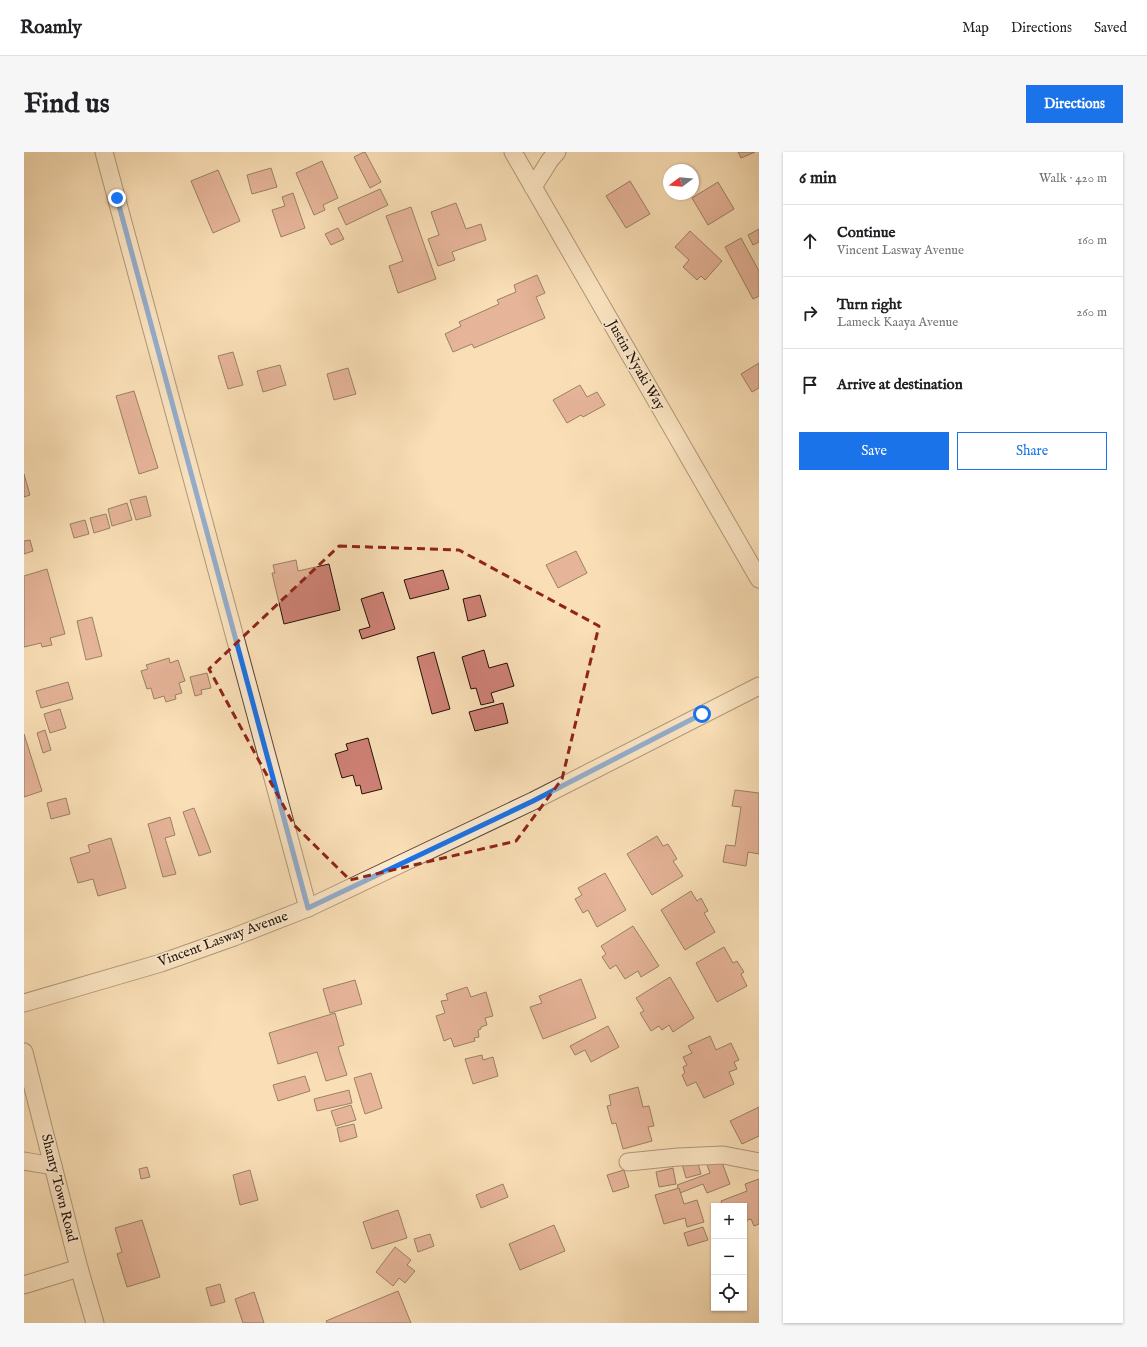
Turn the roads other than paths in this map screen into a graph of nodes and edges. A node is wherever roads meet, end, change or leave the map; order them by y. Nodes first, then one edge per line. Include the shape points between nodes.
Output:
1 (104, 152) edge
2 (513, 152) edge
3 (557, 152) edge
4 (533, 187) junction
5 (759, 579) edge
6 (759, 686) edge
7 (308, 908) junction
8 (24, 1002) edge
9 (24, 1052) edge
10 (24, 1161) edge
11 (628, 1162) dead end
12 (759, 1162) edge
13 (53, 1166) junction
14 (79, 1268) junction
15 (24, 1285) edge
16 (95, 1323) edge

1 - 7 street
2 - 4 street, Justin Nyaki Way
3 - 4 street
4 - 5 street, Justin Nyaki Way
6 - 7 street, Vincent Lasway Avenue via 533,801
7 - 8 street, Vincent Lasway Avenue via 234,938 161,963
9 - 13 street, Shanty Town Road
10 - 13 street
11 - 12 street via 723,1155
13 - 14 street, Shanty Town Road
14 - 15 street
14 - 16 street, Shanty Town Road

